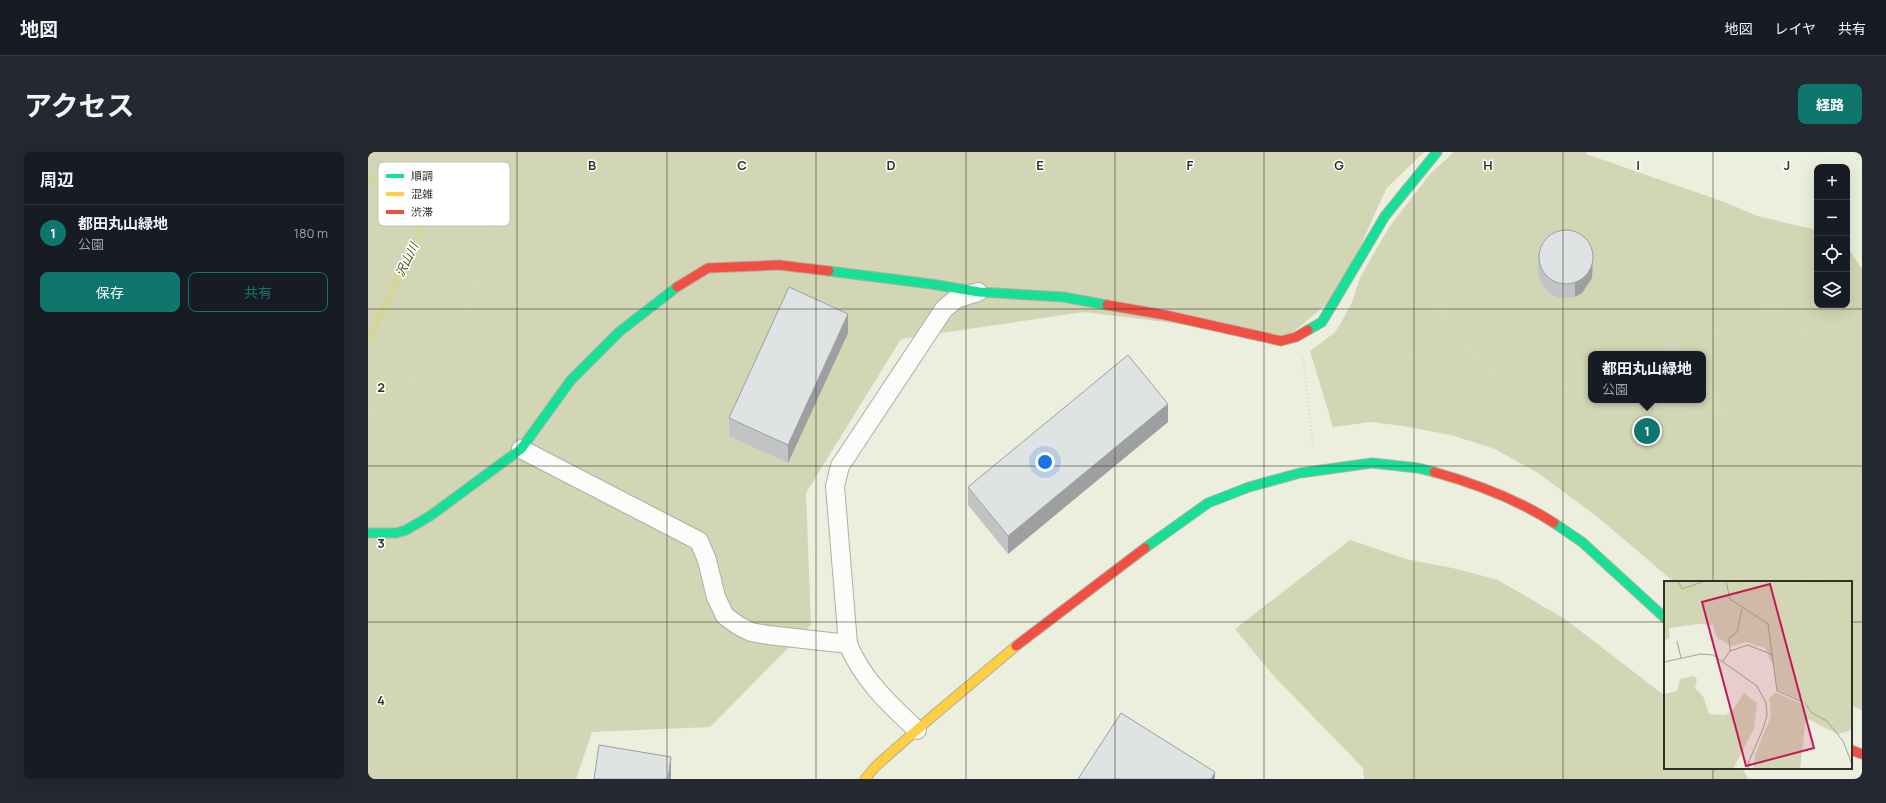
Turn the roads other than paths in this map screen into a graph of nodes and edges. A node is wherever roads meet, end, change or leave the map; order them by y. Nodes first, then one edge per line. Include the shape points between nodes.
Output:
1 (1437, 152) edge
2 (979, 292) junction
3 (520, 449) junction
4 (368, 533) edge
5 (1664, 617) edge
6 (848, 644) junction
7 (917, 730) junction
8 (1852, 750) edge
9 (1862, 754) edge
10 (865, 779) edge

1 - 2 street via 1385,216 1322,322 1288,339 1281,341 1165,315 1063,297
2 - 3 street via 780,265 708,268 677,287 619,332 571,380
2 - 6 street via 956,299 944,309 840,466 835,486
3 - 4 street via 430,516 406,530 396,533
3 - 6 street via 699,541 707,560 716,597 725,616 739,626 751,632 768,635
5 - 7 street via 1582,542 1531,508 1471,482 1418,468 1372,464 1300,473 1249,487 1208,503 1032,633
6 - 7 street via 854,659 879,694
7 - 10 street
8 - 9 street

